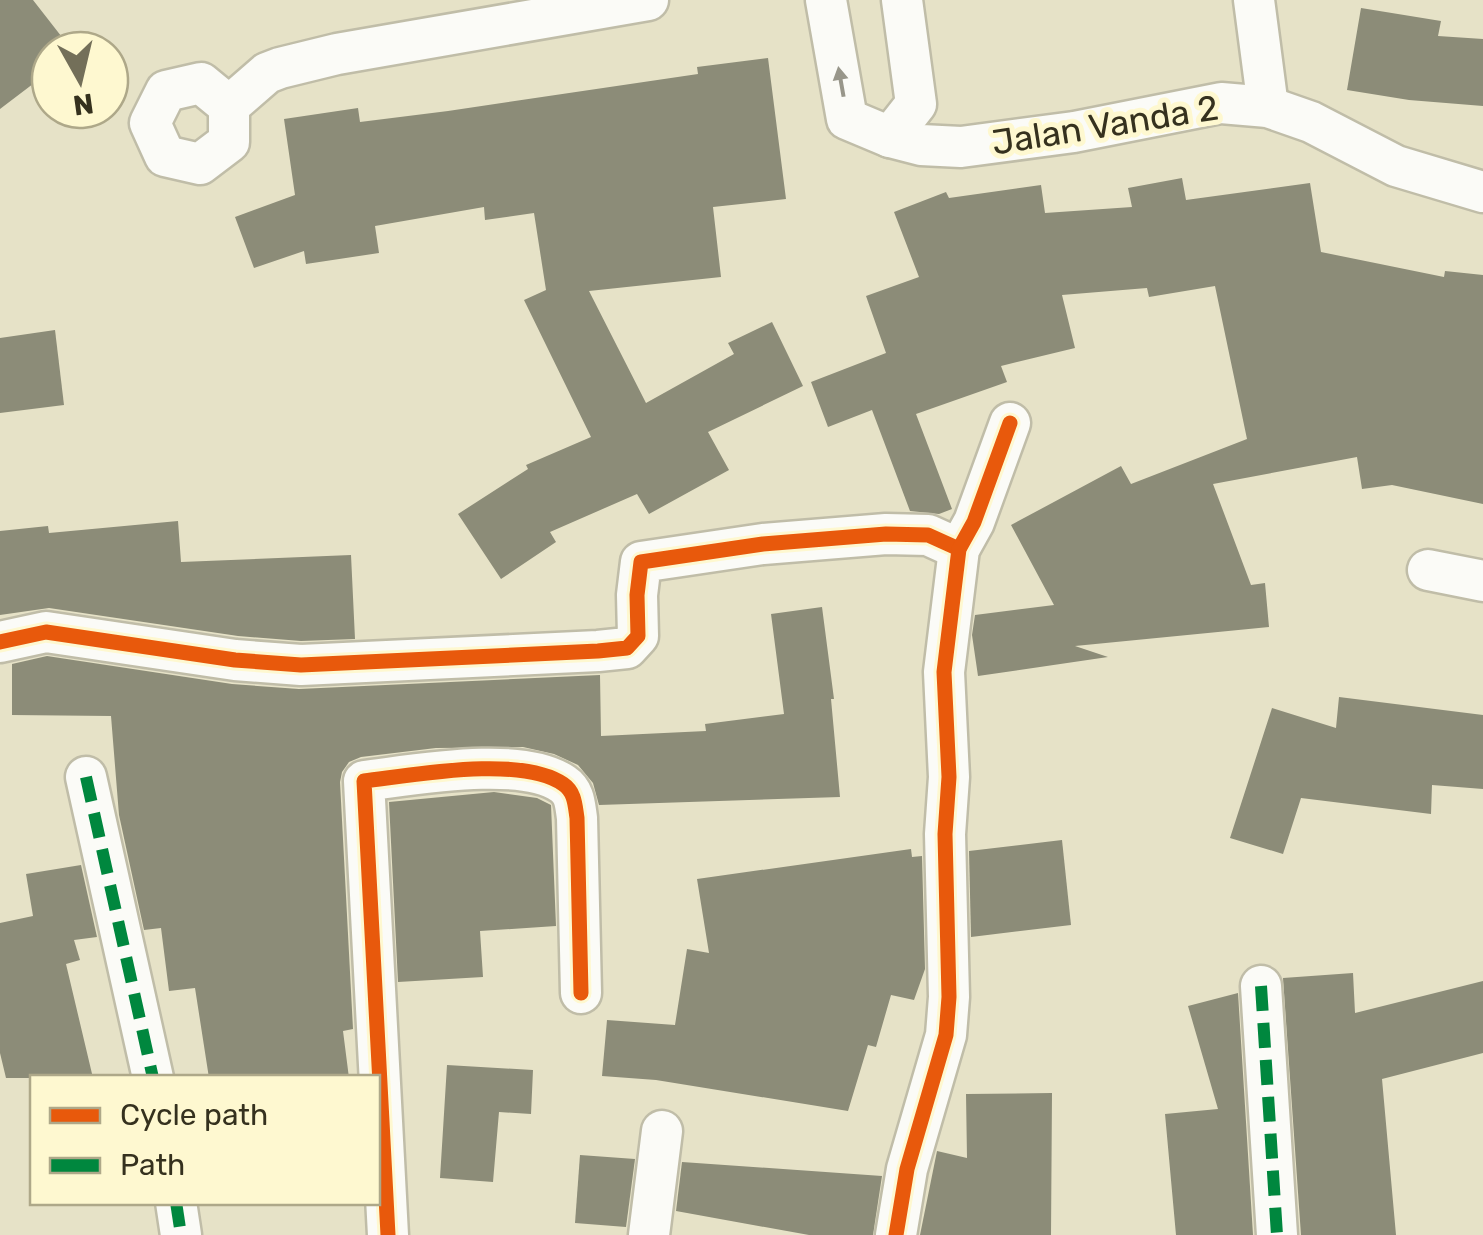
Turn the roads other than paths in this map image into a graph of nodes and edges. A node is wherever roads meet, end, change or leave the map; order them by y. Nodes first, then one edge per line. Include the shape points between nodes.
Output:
1 (648, 0) edge
2 (826, 0) edge
3 (902, 0) edge
4 (1254, 0) edge
5 (229, 106) dead end
6 (1268, 106) junction
7 (890, 137) junction
8 (1483, 192) edge
9 (1010, 423) dead end
10 (959, 549) junction
11 (1428, 570) dead end
12 (1483, 581) edge
13 (0, 642) edge
14 (86, 778) dead end
15 (1261, 986) dead end
16 (580, 992) dead end
17 (151, 1075) edge
18 (380, 1075) edge
19 (380, 1084) edge
20 (662, 1130) dead end
21 (176, 1205) edge
22 (181, 1235) edge
23 (388, 1235) edge
24 (649, 1235) edge
25 (896, 1235) edge
26 (1277, 1235) edge

1 - 5 street via 280,68
7 -> 2 street, Jalan Vanda 2 via 847,119
3 - 7 street via 916,104
4 - 6 street
6 - 7 street, Jalan Vanda 2 via 1222,104 962,147
6 - 8 street, Jalan Vanda 2 via 1396,166
9 - 10 street
10 - 13 street via 928,536 886,534 641,562 638,636 627,648 598,651 301,665 46,632
10 - 25 street via 944,672 946,1035 907,1170
11 - 12 street
14 - 17 street
15 - 26 street
16 - 18 street via 577,818 564,784 538,773 475,769 364,781
19 - 23 street
20 - 24 street
21 - 22 street

